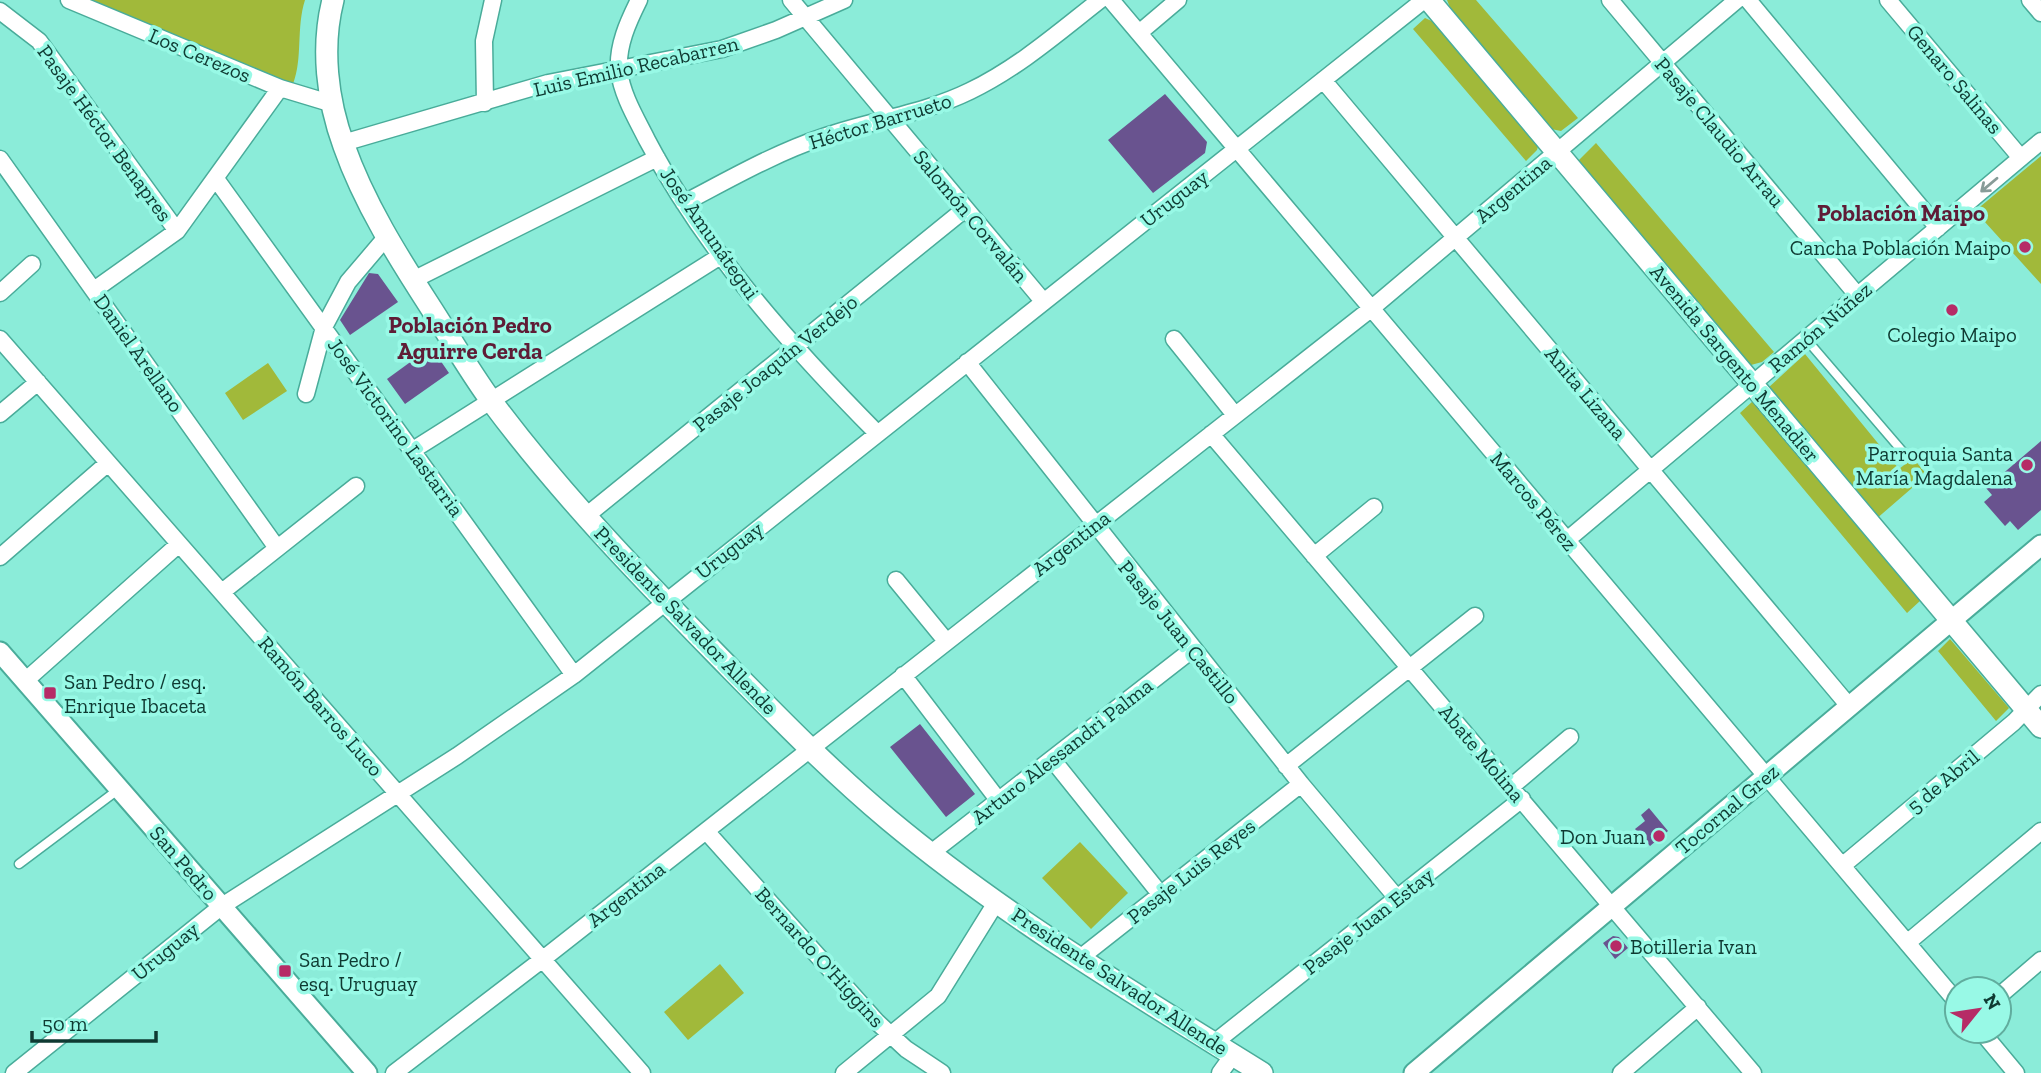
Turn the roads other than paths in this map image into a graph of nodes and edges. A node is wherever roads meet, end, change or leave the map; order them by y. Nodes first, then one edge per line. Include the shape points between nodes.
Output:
1 (6, 0) edge
2 (69, 0) edge
3 (333, 0) edge
4 (493, 0) edge
5 (639, 0) edge
6 (791, 0) edge
7 (844, 0) edge
8 (1101, 0) edge
9 (1111, 0) edge
10 (1178, 0) edge
11 (1427, 0) edge
12 (1610, 0) edge
13 (1737, 0) edge
14 (1748, 0) edge
15 (1888, 0) edge
16 (2030, 0) edge
17 (0, 10) edge
18 (2041, 13) edge
19 (806, 18) junction
20 (1139, 33) junction
21 (1663, 63) junction
22 (619, 68) junction
23 (1323, 80) junction
24 (279, 88) junction
25 (485, 103) junction
26 (333, 104) junction
27 (889, 119) junction
28 (2041, 141) edge
29 (343, 144) junction
30 (1237, 148) junction
31 (1557, 152) junction
32 (2021, 158) junction
33 (0, 159) edge
34 (657, 159) junction
35 (216, 179) junction
36 (684, 203) junction
37 (965, 209) junction
38 (1938, 228) junction
39 (177, 231) junction
40 (388, 235) junction
41 (1455, 237) junction
42 (722, 255) junction
43 (32, 264) dead end
44 (413, 280) junction
45 (94, 290) junction
46 (0, 293) edge
47 (1858, 296) junction
48 (1043, 301) junction
49 (1372, 308) junction
50 (324, 327) junction
51 (0, 339) edge
52 (1806, 339) junction
53 (1174, 340) dead end
54 (795, 347) junction
55 (967, 362) junction
56 (38, 382) junction
57 (1753, 384) junction
58 (306, 394) dead end
59 (491, 401) junction
60 (0, 414) edge
61 (1235, 415) junction
62 (877, 433) junction
63 (1211, 434) junction
64 (413, 450) junction
65 (1903, 452) dead end
66 (108, 463) junction
67 (1651, 470) junction
68 (355, 486) dead end
69 (1374, 507) dead end
70 (586, 516) junction
71 (1094, 526) junction
72 (1567, 540) junction
73 (180, 544) junction
74 (2041, 545) edge
75 (276, 548) junction
76 (1314, 555) junction
77 (0, 557) edge
78 (896, 580) dead end
79 (222, 592) junction
80 (664, 601) junction
81 (1475, 616) dead end
82 (1951, 619) junction
83 (946, 641) junction
84 (1193, 649) junction
85 (0, 652) edge
86 (1410, 668) junction
87 (574, 675) junction
88 (903, 675) junction
89 (25, 681) junction
90 (2033, 702) edge
91 (1849, 706) junction
92 (2041, 727) edge
93 (1570, 737) dead end
94 (809, 749) junction
95 (1052, 759) junction
96 (1286, 766) junction
97 (1766, 776) junction
98 (1301, 784) junction
99 (119, 789) junction
100 (1517, 793) junction
101 (398, 794) junction
102 (999, 801) junction
103 (706, 831) junction
104 (2041, 831) edge
105 (931, 853) junction
106 (19, 864) dead end
107 (1842, 866) junction
108 (1161, 895) junction
109 (1397, 898) junction
110 (997, 901) junction
111 (222, 906) junction
112 (1613, 906) junction
113 (1908, 943) junction
114 (1080, 958) junction
115 (543, 959) junction
116 (2041, 960) edge
117 (2013, 984) edge
118 (1943, 985) edge
119 (1698, 1007) junction
120 (891, 1036) junction
121 (1214, 1043) junction
122 (1993, 1045) edge
123 (1233, 1055) junction
124 (14, 1073) edge
125 (368, 1073) edge
126 (394, 1073) edge
127 (642, 1073) edge
128 (844, 1073) edge
129 (942, 1073) edge
130 (1220, 1073) edge
131 (1262, 1073) edge
132 (1414, 1073) edge
133 (1621, 1073) edge
134 (1753, 1073) edge
135 (2016, 1073) edge

1 - 17 street
2 - 24 street, Los Cerezos
3 - 26 main road, Presidente Salvador Allende via 327,44
4 - 25 street via 482,62
5 - 22 street, José Amunátegui via 621,43
6 - 19 street, Salomón Corvalán
7 - 19 street, Luis Emilio Recabarren
8 - 27 street, Héctor Barrueto via 991,80 941,103
9 - 20 street, Marcos Pérez
10 - 20 street
11 - 23 street, Uruguay
11 - 31 main road, Avenida Sargento Menadier
12 - 21 street, Pasaje Claudio Arrau
13 - 21 street, Argentina
14 - 38 street
15 - 32 street, Genaro Salinas
16 - 18 street
17 - 39 street, Pasaje Héctor Benapres via 39,41
19 - 22 street, Luis Emilio Recabarren via 722,49
19 - 27 street, Salomón Corvalán
20 - 30 street, Marcos Pérez
21 - 31 street, Argentina
21 - 47 street, Pasaje Claudio Arrau
22 - 25 street, Luis Emilio Recabarren
22 - 34 street, José Amunátegui via 627,98
23 - 30 street, Uruguay
23 - 41 street, Anita Lizana
24 - 26 street, Los Cerezos
24 - 35 street
25 - 29 street, Luis Emilio Recabarren
26 - 29 main road, Presidente Salvador Allende
27 - 36 street, Héctor Barrueto via 796,147
27 - 37 street, Salomón Corvalán
28 - 32 street, Ramón Núñez
29 - 40 main road, Presidente Salvador Allende
30 - 48 street, Uruguay
30 - 49 street, Marcos Pérez
31 - 41 street, Argentina
31 - 57 main road, Avenida Sargento Menadier
32 -> 38 street, Ramón Núñez
33 - 45 street, Daniel Arellano
34 - 36 street, José Amunátegui
34 - 44 street
35 - 39 street
35 - 50 street, José Victorino Lastarria
36 - 42 street, José Amunátegui
37 - 48 street, Salomón Corvalán
37 - 54 street, Pasaje Joaquín Verdejo
38 - 47 street, Ramón Núñez
39 - 45 street
40 - 44 main road, Presidente Salvador Allende
40 - 50 street via 348,282
41 - 49 street, Argentina
41 - 67 street, Anita Lizana
42 - 54 street, José Amunátegui
42 - 59 street
43 - 46 street
44 - 59 main road, Presidente Salvador Allende
45 - 75 street, Daniel Arellano
47 - 52 street, Ramón Núñez
48 - 55 street, Uruguay
49 - 61 street, Argentina
49 - 72 street, Marcos Pérez
50 - 58 street
50 - 64 street, José Victorino Lastarria
51 - 56 street, Ramón Barros Luco
52 - 57 street, Ramón Núñez
52 - 65 lane
53 - 61 street
54 - 62 street, José Amunátegui
54 - 70 street, Pasaje Joaquín Verdejo
55 - 62 street, Uruguay
55 - 71 street, Pasaje Juan Castillo
56 - 60 street
56 - 66 street, Ramón Barros Luco
57 - 67 street, Ramón Núñez
57 - 82 main road, Avenida Sargento Menadier
59 - 64 street
59 - 70 main road, Presidente Salvador Allende
61 - 63 street, Argentina
62 - 80 street, Uruguay
63 - 71 street, Argentina
63 - 76 street, Abate Molina
64 - 87 street, José Victorino Lastarria
66 - 73 street, Ramón Barros Luco
66 - 77 street
67 - 72 street, Ramón Núñez
67 - 91 street, Anita Lizana
68 - 75 street
69 - 76 street
70 - 80 main road, Presidente Salvador Allende
71 - 83 street, Argentina
71 - 84 street, Pasaje Juan Castillo
72 - 97 street, Marcos Pérez
73 - 79 street, Ramón Barros Luco
73 - 89 street
74 - 82 street, Tocornal Grez
75 - 79 street
76 - 86 street, Abate Molina
78 - 83 street
79 - 101 street, Ramón Barros Luco
80 - 87 street, Uruguay
80 - 94 main road, Presidente Salvador Allende
81 - 86 street
82 - 90 main road, Avenida Sargento Menadier
82 - 91 street, Tocornal Grez
83 - 88 street, Argentina
84 - 95 street, Arturo Alessandri Palma
84 - 96 street, Pasaje Juan Castillo
85 - 89 street, San Pedro
86 - 96 street
86 - 100 street, Abate Molina
87 - 101 street, Uruguay
88 - 94 street, Argentina
88 - 102 street
89 - 99 street, San Pedro
90 - 92 main road, Avenida Sargento Menadier
90 - 107 street, 5 de Abril
91 - 97 street, Tocornal Grez
93 - 100 street, Pasaje Juan Estay
94 - 103 street, Argentina
94 - 105 main road, Presidente Salvador Allende
95 - 102 street, Arturo Alessandri Palma
95 - 108 street
96 - 98 street, Pasaje Juan Castillo
97 - 107 street, Marcos Pérez
97 - 112 street, Tocornal Grez
98 - 108 street, Pasaje Luis Reyes
98 - 109 street, Pasaje Juan Castillo
99 - 106 lane
99 - 111 street, San Pedro
100 - 109 street, Pasaje Juan Estay
100 - 112 street, Abate Molina
101 - 111 street, Uruguay
101 - 115 street, Ramón Barros Luco
102 - 105 street, Arturo Alessandri Palma
103 - 115 street, Argentina
103 - 120 street, Bernardo O'Higgins
104 - 113 street
105 - 110 main road, Presidente Salvador Allende
107 - 113 street, Marcos Pérez
108 - 114 street, Pasaje Luis Reyes
109 - 121 street, Pasaje Juan Estay
110 - 114 main road, Presidente Salvador Allende
110 - 120 street via 943,990
111 - 124 street, Uruguay
111 - 125 street, San Pedro
112 - 119 street, Abate Molina
112 - 132 street, Tocornal Grez
113 - 118 street, Marcos Pérez
114 - 121 main road, Presidente Salvador Allende
115 - 126 street, Argentina
115 - 127 street, Ramón Barros Luco
116 - 117 street
119 - 133 street
119 - 134 street, Abate Molina
120 - 128 street
120 - 129 street, Bernardo O'Higgins
121 - 123 main road, Presidente Salvador Allende
122 - 135 street
123 - 130 street
123 - 131 main road, Presidente Salvador Allende

